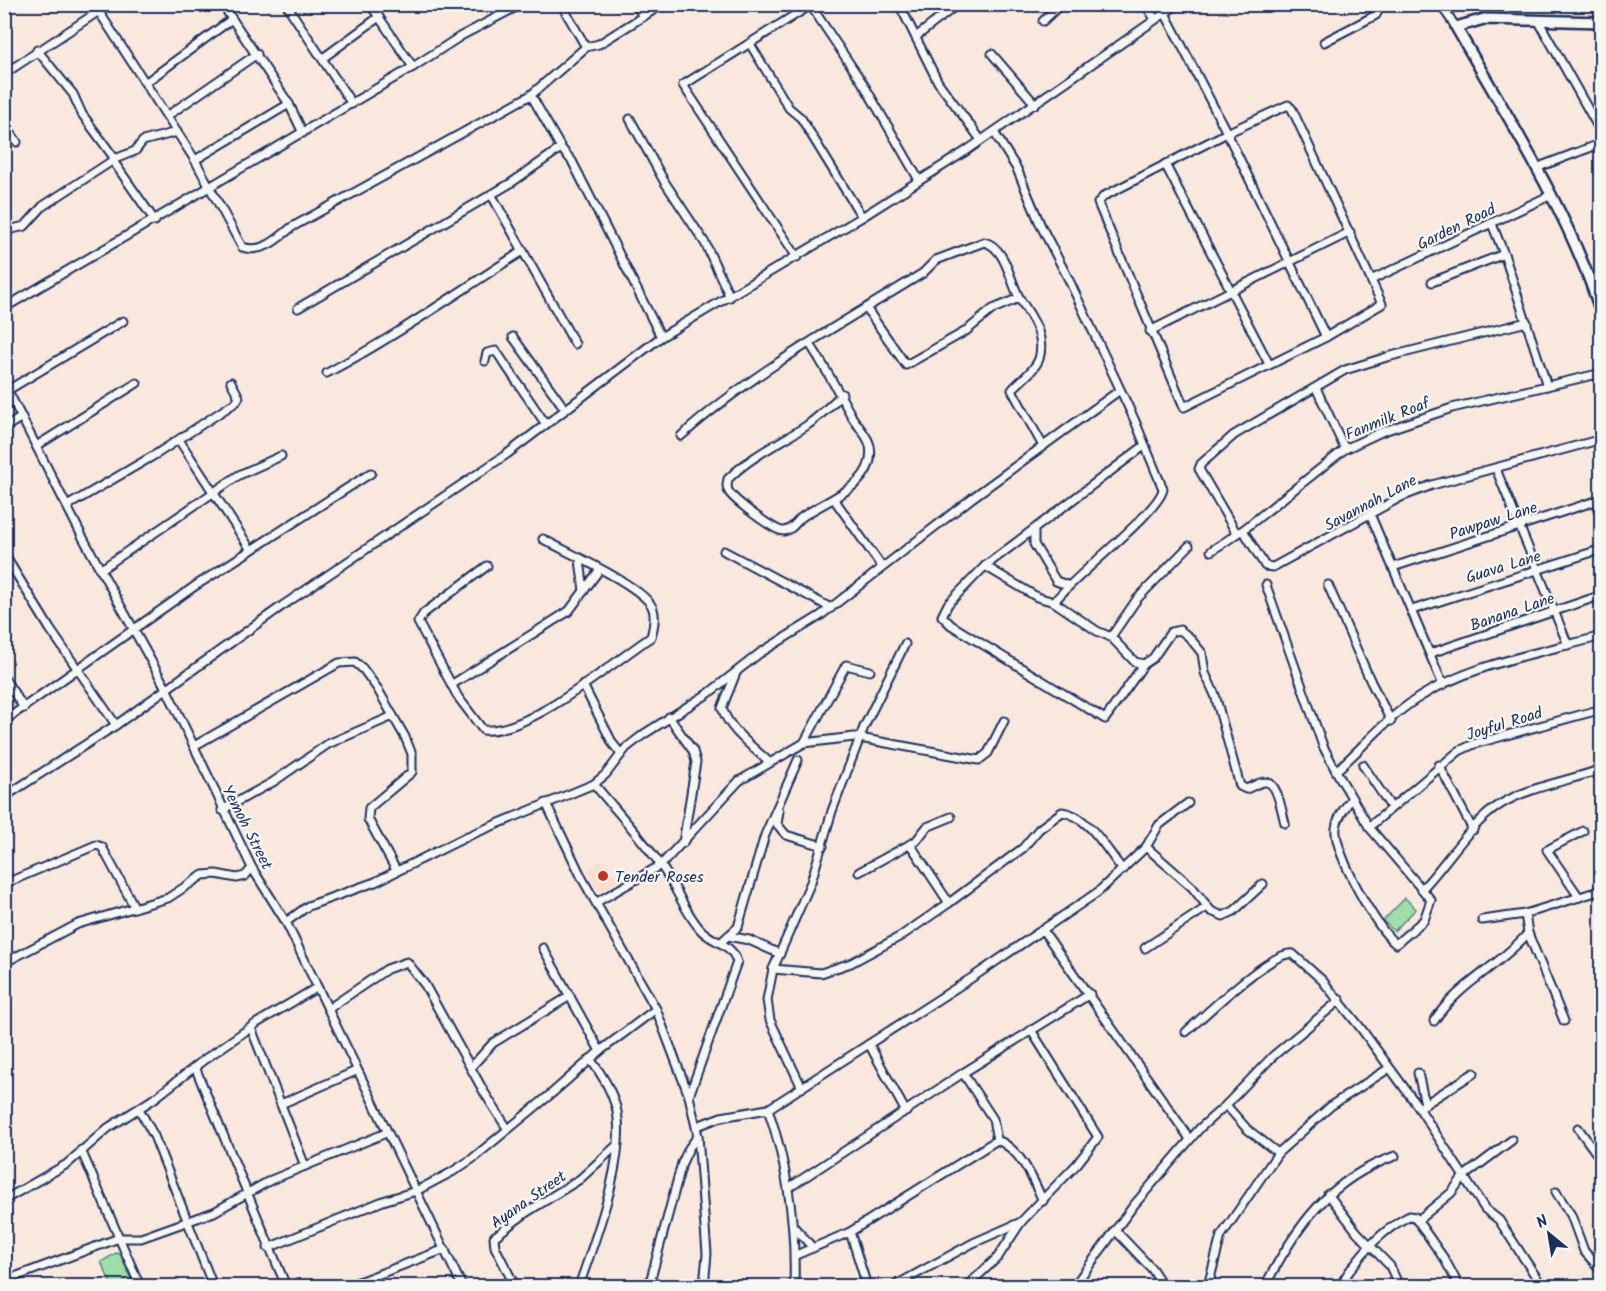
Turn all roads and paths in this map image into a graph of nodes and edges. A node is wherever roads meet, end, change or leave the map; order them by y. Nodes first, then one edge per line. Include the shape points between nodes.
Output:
1 (222, 4) edge
2 (286, 4) edge
3 (382, 4) edge
4 (522, 4) edge
5 (561, 4) edge
6 (636, 4) edge
7 (899, 4) edge
8 (958, 4) edge
9 (1061, 4) edge
10 (1145, 4) edge
11 (1178, 4) edge
12 (1381, 4) edge
13 (1440, 4) edge
14 (662, 5) edge
15 (809, 6) edge
16 (96, 7) edge
17 (372, 7) edge
18 (1165, 13) junction
19 (379, 17) junction
20 (643, 17) junction
21 (232, 19) junction
22 (1155, 19) junction
23 (1538, 20) junction
24 (1043, 21) dead end
25 (1602, 22) edge
26 (1456, 27) junction
27 (917, 36) junction
28 (1324, 42) dead end
29 (750, 44) junction
30 (586, 47) junction
31 (37, 50) junction
32 (257, 54) junction
33 (992, 54) dead end
34 (323, 58) junction
35 (413, 67) junction
36 (4, 74) edge
37 (145, 83) junction
38 (531, 95) junction
39 (289, 104) junction
40 (352, 104) junction
41 (1035, 104) junction
42 (167, 116) junction
43 (630, 119) dead end
44 (4, 123) edge
45 (177, 132) junction
46 (993, 132) junction
47 (303, 133) junction
48 (1227, 133) junction
49 (1602, 134) edge
50 (981, 140) junction
51 (17, 142) dead end
52 (1602, 143) edge
53 (561, 148) junction
54 (114, 160) junction
55 (195, 160) junction
56 (1165, 164) junction
57 (1536, 168) junction
58 (919, 180) junction
59 (209, 189) junction
60 (491, 194) junction
61 (1551, 195) junction
62 (862, 217) junction
63 (155, 221) junction
64 (1492, 224) junction
65 (4, 231) edge
66 (1350, 232) junction
67 (523, 251) junction
68 (1504, 254) junction
69 (796, 256) junction
70 (1289, 262) junction
71 (1373, 279) junction
72 (1432, 282) dead end
73 (1230, 292) junction
74 (730, 297) junction
75 (1019, 298) junction
76 (4, 308) edge
77 (298, 308) dead end
78 (866, 308) junction
79 (1602, 316) edge
80 (123, 321) dead end
81 (1527, 322) junction
82 (1150, 331) junction
83 (513, 337) dead end
84 (661, 337) junction
85 (1326, 337) junction
86 (575, 344) dead end
87 (810, 344) junction
88 (485, 361) dead end
89 (1269, 364) junction
90 (327, 373) dead end
91 (1602, 373) edge
92 (231, 382) dead end
93 (137, 383) dead end
94 (6, 386) edge
95 (1547, 386) junction
96 (1316, 388) junction
97 (1120, 390) junction
98 (842, 394) junction
99 (565, 409) junction
100 (22, 417) junction
101 (545, 423) junction
102 (4, 428) edge
103 (681, 436) dead end
104 (1602, 439) edge
105 (179, 440) junction
106 (38, 445) junction
107 (1043, 446) junction
108 (1144, 446) junction
109 (1345, 449) junction
110 (281, 456) dead end
111 (1496, 469) junction
112 (371, 473) dead end
113 (212, 494) junction
114 (834, 499) junction
115 (1602, 499) edge
116 (67, 506) junction
117 (1370, 514) junction
118 (1519, 524) junction
119 (1034, 531) junction
120 (1240, 532) junction
121 (543, 539) dead end
122 (1189, 546) dead end
123 (1602, 549) edge
124 (251, 550) junction
125 (1211, 550) dead end
126 (724, 551) dead end
127 (4, 554) edge
128 (580, 560) junction
129 (487, 566) dead end
130 (985, 566) junction
131 (882, 567) junction
132 (1393, 567) junction
133 (600, 569) junction
134 (100, 570) junction
135 (1538, 570) junction
136 (1067, 585) junction
137 (1266, 585) dead end
138 (1328, 585) dead end
139 (584, 591) junction
140 (1602, 595) edge
141 (1054, 602) junction
142 (831, 608) junction
143 (1412, 610) junction
144 (1554, 611) junction
145 (134, 629) junction
146 (1602, 636) edge
147 (1111, 637) junction
148 (905, 644) dead end
149 (1568, 645) junction
150 (1431, 653) junction
151 (1144, 664) junction
152 (78, 670) junction
153 (737, 670) junction
154 (870, 671) dead end
155 (4, 678) edge
156 (451, 685) junction
157 (583, 685) junction
158 (1443, 685) junction
159 (167, 690) junction
160 (24, 708) junction
161 (1602, 709) edge
162 (393, 716) junction
163 (669, 717) junction
164 (4, 721) edge
165 (1004, 721) dead end
166 (1391, 721) junction
167 (116, 725) junction
168 (861, 739) junction
169 (804, 743) junction
170 (194, 746) junction
171 (621, 754) junction
172 (782, 756) junction
173 (798, 760) junction
174 (769, 762) junction
175 (1363, 765) dead end
176 (1439, 765) junction
177 (1602, 769) edge
178 (1336, 771) junction
179 (594, 784) junction
180 (4, 796) edge
181 (1351, 799) junction
182 (546, 803) junction
183 (1188, 803) dead end
184 (1391, 807) junction
185 (222, 810) junction
186 (951, 817) dead end
187 (1285, 823) dead end
188 (1369, 827) junction
189 (1473, 830) junction
190 (1583, 831) dead end
191 (683, 843) junction
192 (910, 844) junction
193 (823, 846) junction
194 (1146, 846) junction
195 (661, 865) junction
196 (252, 868) junction
197 (396, 870) junction
198 (1123, 870) junction
199 (859, 872) dead end
200 (4, 878) edge
201 (1263, 884) dead end
202 (1422, 889) junction
203 (1602, 890) edge
204 (1579, 897) junction
205 (597, 902) junction
206 (949, 903) junction
207 (1207, 907) junction
208 (135, 908) junction
209 (1525, 914) junction
210 (1482, 920) dead end
211 (286, 922) junction
212 (1042, 929) junction
213 (1528, 933) junction
214 (728, 936) junction
215 (721, 942) junction
216 (543, 948) dead end
217 (1145, 948) dead end
218 (780, 954) junction
219 (4, 963) edge
220 (773, 969) junction
221 (316, 988) junction
222 (1090, 994) junction
223 (570, 996) junction
224 (1340, 1000) junction
225 (328, 1009) junction
226 (656, 1009) junction
227 (1434, 1021) dead end
228 (1564, 1021) dead end
229 (250, 1028) junction
230 (1031, 1030) junction
231 (1186, 1032) dead end
232 (869, 1044) junction
233 (600, 1051) junction
234 (590, 1059) junction
235 (195, 1067) junction
236 (471, 1067) junction
237 (1388, 1069) junction
238 (356, 1071) junction
239 (1474, 1072) dead end
240 (963, 1073) junction
241 (1418, 1073) dead end
242 (802, 1088) junction
243 (689, 1096) junction
244 (281, 1104) junction
245 (1226, 1105) junction
246 (1422, 1106) junction
247 (139, 1109) junction
248 (768, 1109) junction
249 (906, 1112) junction
250 (697, 1126) junction
251 (507, 1128) junction
252 (1578, 1128) dead end
253 (386, 1132) junction
254 (698, 1136) junction
255 (1190, 1139) junction
256 (997, 1140) junction
257 (1512, 1140) dead end
258 (616, 1146) junction
259 (81, 1150) junction
260 (1278, 1153) junction
261 (1395, 1156) dead end
262 (1602, 1161) edge
263 (305, 1166) junction
264 (1464, 1176) junction
265 (790, 1187) junction
266 (416, 1191) junction
267 (1556, 1192) dead end
268 (247, 1194) junction
269 (1328, 1194) junction
270 (4, 1200) edge
271 (1043, 1201) junction
272 (1417, 1221) junction
273 (187, 1222) junction
274 (1021, 1222) junction
275 (793, 1226) junction
276 (1115, 1230) junction
277 (850, 1232) junction
278 (118, 1238) junction
279 (1370, 1245) junction
280 (268, 1248) junction
281 (813, 1248) junction
282 (445, 1249) junction
283 (796, 1255) junction
284 (1602, 1271) edge
285 (370, 1277) junction
286 (4, 1281) edge
287 (1076, 1283) edge
288 (140, 1287) edge
289 (213, 1287) edge
290 (286, 1287) edge
291 (348, 1287) edge
292 (374, 1287) edge
293 (462, 1287) edge
294 (515, 1287) edge
295 (579, 1287) edge
296 (649, 1287) edge
297 (704, 1287) edge
298 (794, 1287) edge
299 (867, 1287) edge
300 (894, 1287) edge
301 (967, 1287) edge
302 (1084, 1287) edge
303 (1163, 1287) edge
304 (1208, 1287) edge
305 (1265, 1287) edge
306 (1340, 1287) edge
307 (1399, 1287) edge
308 (1459, 1287) edge
309 (1542, 1287) edge

1 - 21 street
2 - 34 street
3 - 17 street
4 - 35 street via 460,36
5 - 30 street
6 - 20 street
7 - 27 street
8 - 27 street
9 - 24 street
10 - 22 street
11 - 18 street
12 - 28 street via 1376,15
13 - 26 street
14 - 20 street
15 - 29 street
15 - 58 street via 864,86
16 - 31 street
16 - 37 street
17 - 19 street
18 - 22 street
18 - 48 street
19 - 34 street
19 - 35 street
20 - 30 street via 599,44
21 - 32 street
21 - 37 street
22 - 41 street
23 - 25 street
23 - 26 street via 1477,20
23 - 49 street
26 - 57 street
27 - 50 street via 939,82
29 - 62 street
29 - 69 street via 683,85
30 - 38 street
31 - 36 street
31 - 54 street via 73,94
32 - 39 street
32 - 42 street
33 - 41 street
34 - 40 street
35 - 40 street
37 - 42 street
38 - 53 street
38 - 59 street via 257,249 242,247
39 - 47 street
39 - 55 street
40 - 47 street
41 - 46 street
42 - 45 street
43 - 74 street via 705,243
44 - 51 street
45 - 54 street via 148,138 135,151
45 - 55 street
46 - 50 street
46 - 97 street via 1017,169
47 - 59 street
48 - 56 street
48 - 66 street via 1288,105
48 - 70 street
50 - 58 street
52 - 57 street
53 - 60 street
53 - 84 street via 572,161
54 - 63 street
54 - 65 street via 43,206 25,226
55 - 59 street
56 - 73 street
56 - 82 street via 1104,196 1098,203
57 - 61 street
58 - 62 street
59 - 63 street
60 - 67 street
60 - 77 street
61 - 64 street, Garden Road
61 - 79 street via 1587,272
62 - 69 street
63 - 76 street
64 - 68 street
64 - 71 street, Garden Road
66 - 70 street
66 - 71 street
67 - 86 street
67 - 90 street via 372,350
68 - 72 street
68 - 81 street
69 - 74 street
70 - 73 street
70 - 85 street
71 - 85 street via 1382,304
73 - 82 street
73 - 89 street
74 - 84 street
75 - 78 street via 993,309 966,331 906,365
75 - 78 street via 1001,254 984,242 936,260 923,273
75 - 107 street via 1031,312 1040,348 1038,360 1012,394
78 - 87 street
80 - 94 street
81 - 95 street
81 - 96 street via 1345,370
82 - 89 street via 1184,407
83 - 99 street
84 - 99 street
85 - 89 street
87 - 98 street
87 - 103 street via 725,400
88 - 101 street via 487,353 495,351
91 - 95 street, Fanmilk Roaf
92 - 105 street via 239,397 236,402
93 - 106 street
94 - 100 street, Yemoh Street
95 - 109 street, Fanmilk Roaf via 1411,420
96 - 109 street
96 - 120 street via 1234,435 1201,464 1200,474
97 - 107 street
97 - 108 street
98 - 114 street via 868,441 869,461 865,472
98 - 114 street via 806,426 739,468 728,479 727,489 782,531
99 - 101 street
100 - 102 street
100 - 106 street, Yemoh Street
101 - 159 street via 507,454 282,606
104 - 111 street, Savannah Lane
105 - 113 street
105 - 116 street
106 - 116 street, Yemoh Street
107 - 131 street
108 - 119 street
108 - 136 street via 1159,475 1162,495
109 - 120 street, Fanmilk Roaf
110 - 113 street via 238,474
111 - 117 street, Savannah Lane via 1432,485
111 - 118 street
112 - 124 street
113 - 124 street
113 - 134 street
114 - 131 street
115 - 118 street, Pawpaw Lane
116 - 134 street, Yemoh Street
117 - 120 street, Savannah Lane via 1273,567 1265,566
117 - 132 street
118 - 132 street, Pawpaw Lane
118 - 135 street
119 - 130 street
119 - 136 street via 1034,544 1056,581
120 - 125 street, Fanmilk Roaf
121 - 128 street
122 - 147 street via 1131,606
123 - 135 street, Guava Lane
124 - 145 street
126 - 142 street
127 - 152 street
128 - 133 street
128 - 139 street
129 - 156 street via 418,622
130 - 141 street via 1037,597
130 - 151 street via 948,604 942,616 951,625 1105,719
131 - 142 street
132 - 143 street
133 - 139 street
133 - 157 street via 639,591 653,608 654,626 651,637
134 - 145 street, Yemoh Street
135 - 143 street, Guava Lane
135 - 144 street
136 - 141 street
137 - 178 street via 1323,746
138 - 166 street
139 - 156 street via 569,611
140 - 144 street, Banana Lane
141 - 147 street via 1097,632
142 - 153 street
143 - 150 street
144 - 149 street
144 - 150 street, Banana Lane
145 - 152 street
145 - 159 street, Yemoh Street
146 - 149 street
147 - 151 street via 1135,662
148 - 168 street
149 - 158 street via 1483,669
150 - 158 street
151 - 187 street via 1153,658 1171,632 1184,632 1194,641 1202,653 1240,786 1246,789 1265,782 1271,784
152 - 160 street
152 - 167 street
153 - 163 street via 709,693
153 - 174 street via 722,708 737,734 750,741
154 - 169 street via 846,665
155 - 160 street
156 - 157 street via 483,730 496,732 541,712
157 - 171 street
158 - 166 street via 1414,701
159 - 167 street
159 - 170 street, Yemoh Street
160 - 164 street
161 - 176 street, Joyful Road via 1474,744
162 - 170 street via 363,669 355,662 339,663
162 - 185 street via 328,744 273,782
162 - 197 street via 412,754 412,772 367,813
163 - 171 street
163 - 191 street via 693,751 696,762
165 - 168 street via 988,753 979,760
166 - 178 street
167 - 180 street
168 - 169 street via 840,737
168 - 193 street via 832,811
169 - 172 street
170 - 185 street, Yemoh Street
171 - 179 street
172 - 173 street
172 - 174 street
173 - 193 street via 800,764 776,817 777,824 786,835
173 - 214 street via 765,835 738,927
174 - 191 street via 739,781
175 - 184 street
176 - 184 street, Joyful Road
176 - 189 street
177 - 189 street via 1511,799
178 - 181 street
179 - 182 street
179 - 195 street
181 - 188 street
181 - 202 street via 1336,829 1338,845 1361,895 1394,944 1424,920 1432,903
182 - 197 street
182 - 205 street
183 - 194 street via 1156,828
184 - 188 street, Joyful Road
185 - 196 street, Yemoh Street
186 - 192 street via 927,827
188 - 202 street
189 - 202 street
190 - 204 street via 1546,850
191 - 195 street
192 - 199 street
192 - 206 street
193 - 218 street
194 - 198 street
194 - 207 street via 1192,887
195 - 205 street
195 - 215 street via 698,927
196 - 208 street via 237,879 203,874 168,898
196 - 211 street, Yemoh Street
197 - 211 street via 375,882 308,906
198 - 206 street via 1085,823 1076,815 1062,812 1039,829 1023,849
198 - 212 street via 1098,892
200 - 208 street via 11,880 96,845 102,847
201 - 207 street via 1227,916
203 - 204 street
204 - 209 street
205 - 226 street
206 - 220 street via 901,936 837,969 821,973
207 - 217 street
208 - 219 street via 78,924
209 - 210 street
209 - 213 street
211 - 221 street, Yemoh Street
212 - 222 street
212 - 232 street
213 - 227 street via 1448,1001
213 - 228 street
214 - 215 street
214 - 218 street via 750,940
215 - 243 street via 736,962
216 - 223 street
218 - 220 street
220 - 242 street via 767,1000 770,1020
221 - 225 street, Yemoh Street
221 - 229 street
222 - 230 street
222 - 255 street
223 - 233 street
223 - 236 street via 492,1043
224 - 231 street via 1289,953 1263,966
224 - 237 street
224 - 245 street via 1273,1056
225 - 236 street via 387,969 407,962 413,965
225 - 238 street, Yemoh Street
226 - 233 street
226 - 243 street
229 - 235 street
229 - 244 street
230 - 240 street
230 - 271 street via 1098,1137
232 - 242 street
232 - 249 street
233 - 234 street
234 - 251 street
234 - 258 street via 604,1077 616,1108
235 - 247 street
235 - 268 street
236 - 251 street
237 - 246 street
237 - 260 street via 1332,1105
238 - 244 street
238 - 253 street, Yemoh Street
239 - 246 street
240 - 249 street
240 - 256 street via 993,1119
241 - 246 street
242 - 248 street
243 - 250 street
244 - 263 street
245 - 255 street
245 - 260 street via 1247,1129
246 - 264 street
247 - 259 street
247 - 273 street via 154,1136
248 - 250 street via 721,1117
248 - 265 street
249 - 265 street
250 - 254 street
251 - 266 street via 472,1160
252 - 262 street
253 - 263 street
253 - 266 street, Yemoh Street
254 - 296 street via 682,1163
254 - 297 street via 707,1254
255 - 276 street
256 - 271 street via 1014,1152
256 - 277 street
257 - 264 street
258 - 294 street, Ayana Street via 580,1179 494,1238
258 - 295 street via 614,1170
259 - 270 street via 67,1164
259 - 278 street
260 - 304 street via 1221,1236
261 - 269 street via 1364,1169
263 - 268 street
264 - 272 street via 1451,1193
264 - 309 street via 1488,1212 1500,1220
265 - 275 street
266 - 280 street
266 - 282 street, Yemoh Street
267 - 284 street via 1571,1215 1584,1251
268 - 273 street
268 - 280 street
269 - 279 street
269 - 305 street via 1299,1228
271 - 274 street
272 - 279 street via 1409,1216
272 - 308 street
273 - 278 street via 141,1238
273 - 289 street
274 - 300 street via 973,1243
274 - 301 street via 998,1257
275 - 281 street
275 - 283 street
276 - 287 street
276 - 303 street via 1152,1269
277 - 281 street
277 - 299 street
278 - 286 street
278 - 288 street
279 - 306 street
279 - 307 street via 1390,1266
280 - 290 street
281 - 283 street
282 - 285 street
282 - 293 street, Yemoh Street
283 - 298 street
285 - 291 street
285 - 292 street
287 - 302 street

